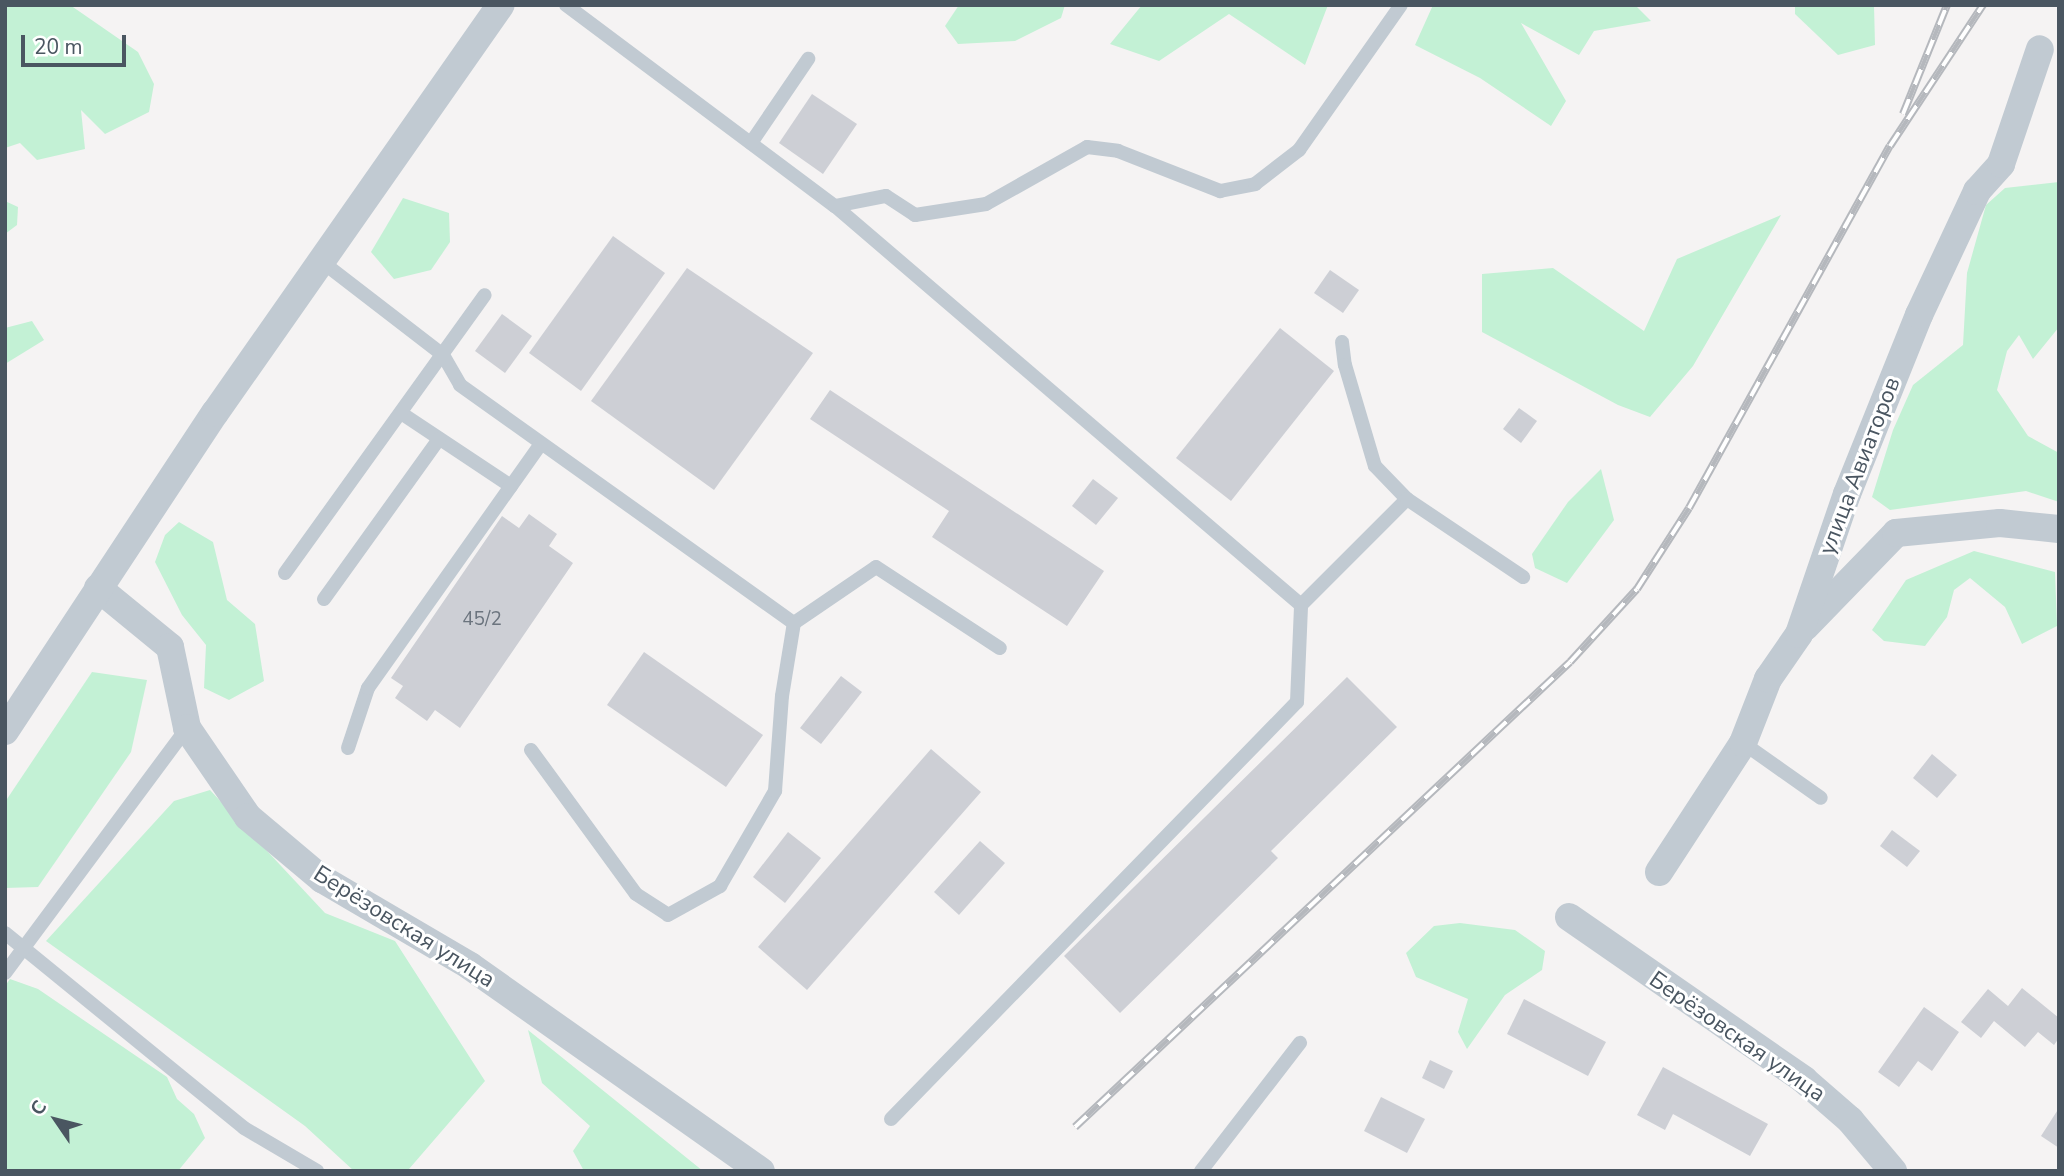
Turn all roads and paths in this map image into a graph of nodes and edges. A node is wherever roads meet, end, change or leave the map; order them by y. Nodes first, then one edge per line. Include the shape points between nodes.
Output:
1 (501, 5) edge
2 (566, 5) edge
3 (1401, 5) edge
4 (2040, 49) dead end
5 (808, 59) dead end
6 (751, 143) junction
7 (835, 206) junction
8 (321, 261) junction
9 (485, 295) dead end
10 (1342, 342) dead end
11 (443, 355) junction
12 (401, 413) junction
13 (439, 439) junction
14 (541, 444) junction
15 (511, 486) junction
16 (1407, 499) junction
17 (2059, 528) edge
18 (285, 573) dead end
19 (1523, 577) dead end
20 (98, 588) junction
21 (324, 599) dead end
22 (1301, 605) junction
23 (794, 622) junction
24 (1799, 634) junction
25 (1000, 648) dead end
26 (187, 728) junction
27 (5, 731) edge
28 (1743, 743) junction
29 (348, 748) dead end
30 (531, 750) dead end
31 (1821, 798) dead end
32 (1659, 872) dead end
33 (1569, 918) dead end
34 (5, 933) edge
35 (22, 946) junction
36 (5, 973) edge
37 (1300, 1043) dead end
38 (891, 1119) dead end
39 (317, 1171) edge
40 (761, 1171) edge
41 (1201, 1171) edge
42 (1894, 1171) edge

1 - 8 street
2 - 6 lane
3 - 7 lane via 1300,150 1255,184 1220,191 1118,151 1087,147 986,204 915,215 886,196
4 - 24 street, улица Авиаторов via 2001,164 1977,191 1919,315 1847,494
5 - 6 lane
6 - 7 lane
7 - 22 lane
8 - 11 lane
8 - 20 street
9 - 11 lane
10 - 16 lane via 1375,466
11 - 12 lane
11 - 14 lane via 460,385
12 - 13 lane
12 - 18 lane
13 - 15 lane
13 - 21 lane
14 - 15 lane
14 - 23 lane
15 - 29 lane via 368,688
16 - 19 lane
16 - 22 lane
17 - 24 street via 2000,523 1896,533
20 - 26 street, Берёзовская улица via 170,647
20 - 27 street
22 - 38 lane via 1297,702
23 - 25 lane via 876,567
23 - 30 lane via 782,696 775,791 720,886 668,915 636,894
24 - 28 street, улица Авиаторов via 1768,679
26 - 35 lane
26 - 40 street, Берёзовская улица via 248,817 322,878 470,966
28 - 31 lane
28 - 32 street, улица Авиаторов
33 - 42 street, Берёзовская улица via 1804,1080 1850,1120
34 - 35 lane
35 - 36 lane
35 - 39 lane via 244,1128
37 - 41 lane

